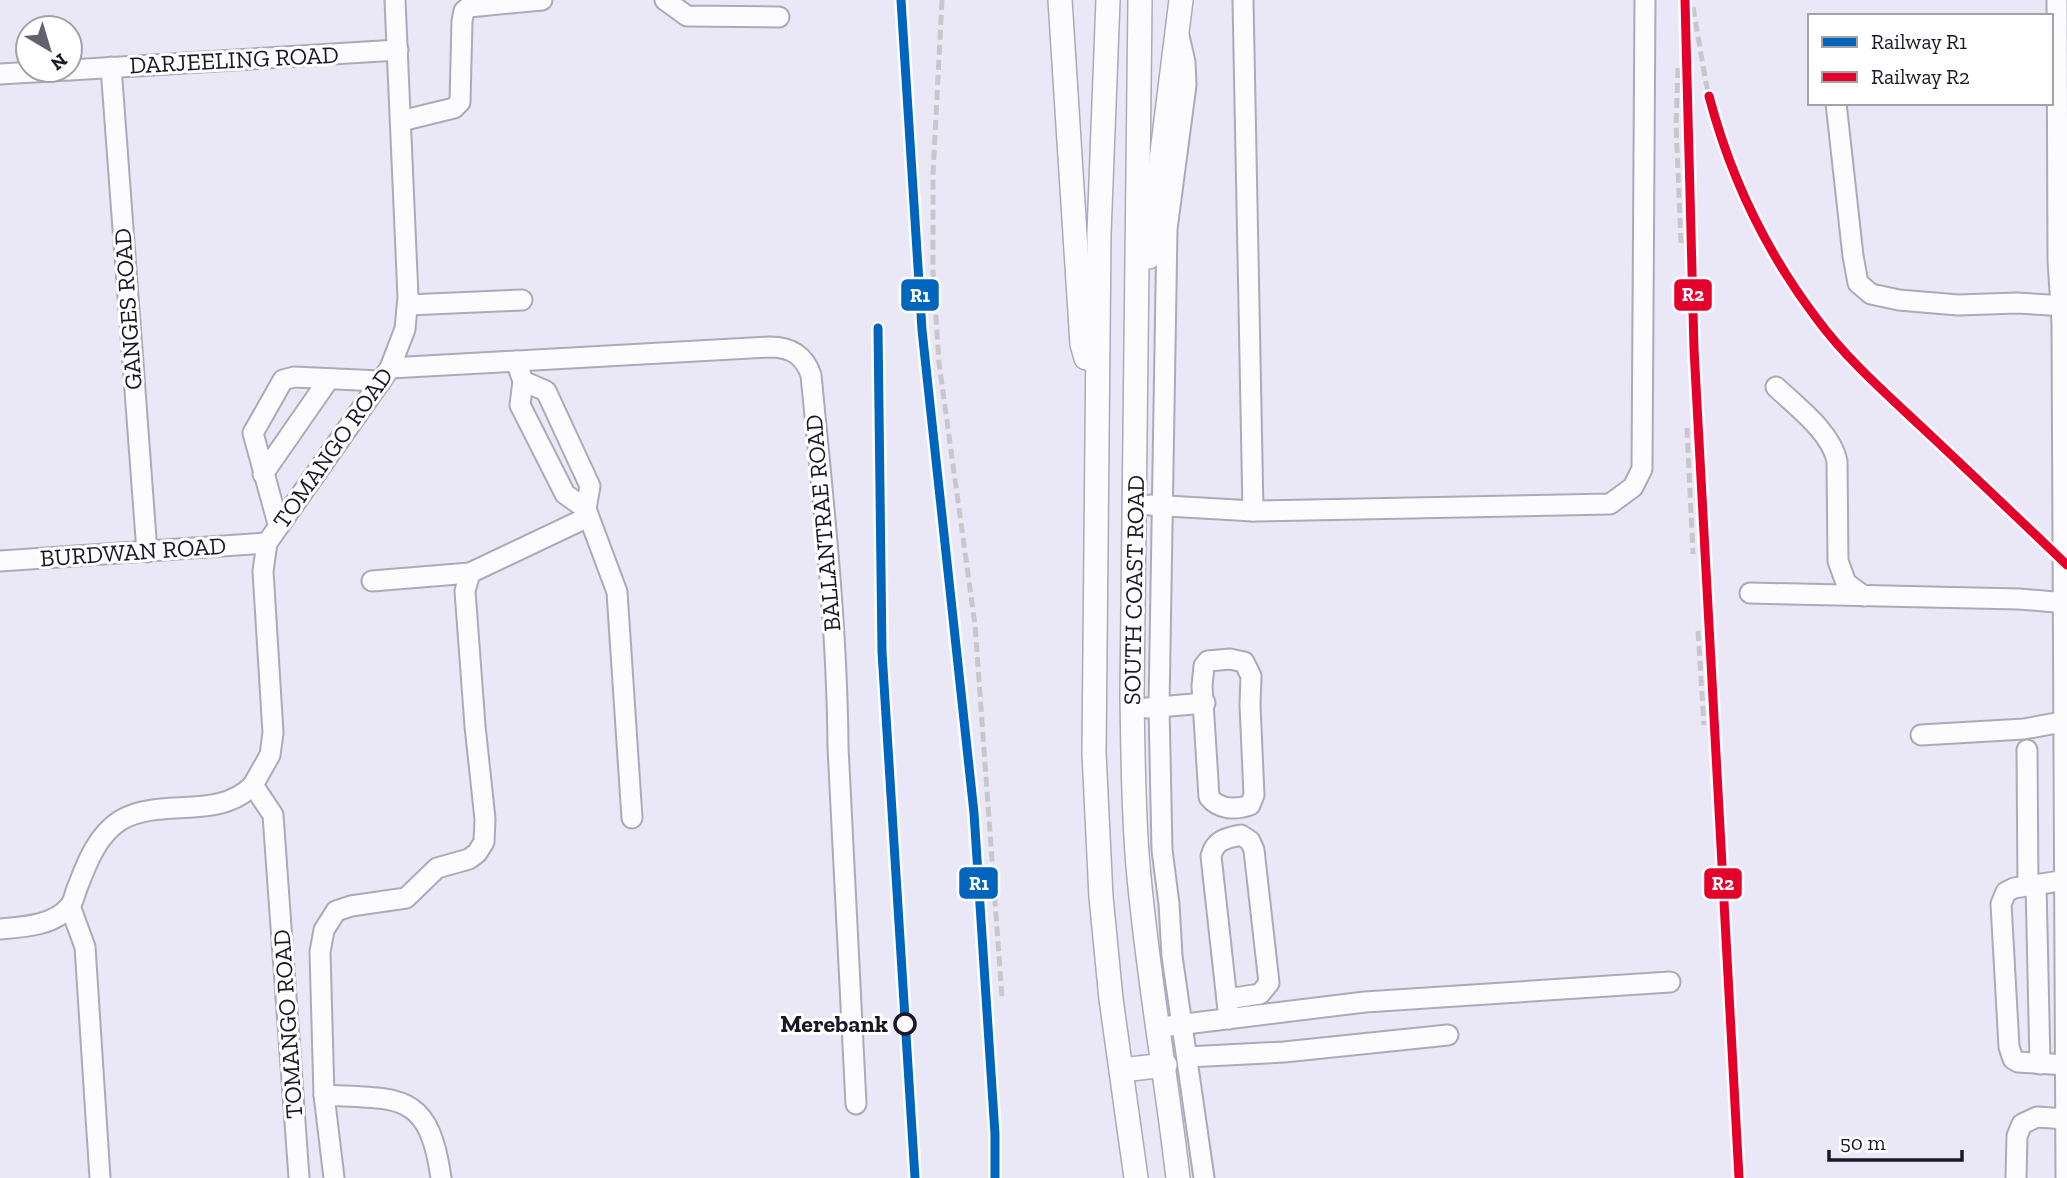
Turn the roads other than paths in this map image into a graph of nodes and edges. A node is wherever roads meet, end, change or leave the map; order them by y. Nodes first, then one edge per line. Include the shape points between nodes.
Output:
1 (395, 0) edge
2 (542, 0) edge
3 (665, 0) edge
4 (1060, 0) edge
5 (1108, 0) edge
6 (1140, 0) edge
7 (1181, 0) edge
8 (1243, 0) edge
9 (1645, 0) edge
10 (2057, 0) edge
11 (779, 17) dead end
12 (1177, 28) junction
13 (2062, 36) edge
14 (398, 50) junction
15 (111, 67) junction
16 (84, 69) edge
17 (1836, 105) edge
18 (401, 121) junction
19 (522, 300) dead end
20 (408, 305) junction
21 (2064, 307) edge
22 (1136, 356) junction
23 (516, 361) junction
24 (385, 375) junction
25 (329, 379) junction
26 (523, 381) junction
27 (1776, 387) dead end
28 (1097, 391) junction
29 (2065, 445) edge
30 (263, 474) junction
31 (1135, 505) junction
32 (1161, 505) junction
33 (1253, 511) junction
34 (587, 513) junction
35 (278, 524) junction
36 (267, 543) junction
37 (147, 552) junction
38 (0, 561) edge
39 (470, 573) junction
40 (372, 581) dead end
41 (1133, 589) junction
42 (1095, 592) junction
43 (1750, 593) dead end
44 (1864, 596) junction
45 (2065, 602) edge
46 (1205, 703) junction
47 (1159, 707) junction
48 (1132, 709) junction
49 (2065, 721) edge
50 (1921, 735) dead end
51 (2027, 750) dead end
52 (253, 785) junction
53 (632, 818) dead end
54 (2066, 880) edge
55 (2032, 885) junction
56 (70, 906) junction
57 (0, 929) edge
58 (1670, 982) dead end
59 (1228, 1009) junction
60 (1182, 1025) junction
61 (1158, 1027) junction
62 (1448, 1035) dead end
63 (1187, 1057) junction
64 (2040, 1064) junction
65 (1165, 1065) junction
66 (2066, 1065) edge
67 (1122, 1070) junction
68 (324, 1095) junction
69 (856, 1104) dead end
70 (2066, 1119) edge
71 (100, 1178) edge
72 (299, 1178) edge
73 (334, 1178) edge
74 (440, 1178) edge
75 (1136, 1178) edge
76 (1178, 1178) edge
77 (1205, 1178) edge
78 (2016, 1178) edge
79 (2066, 1178) edge

1 - 14 street, TOMANGO ROAD
2 - 18 street via 464,11 460,102 454,108
3 - 11 street via 687,16
4 - 28 main road via 1082,344
5 - 28 main road, SOUTH COAST ROAD
6 - 22 main road, SOUTH COAST ROAD
7 - 12 main road
8 - 33 street
9 - 33 street via 1642,469 1633,487 1610,504
10 - 13 street
12 - 22 main road
12 - 32 street via 1186,85 1167,229
13 - 21 street via 2058,247
14 - 15 street, DARJEELING ROAD
14 - 18 street, TOMANGO ROAD
15 - 16 street, DARJEELING ROAD
15 - 37 street, GANGES ROAD
17 - 21 street via 1858,283 1871,294 1899,300
18 - 20 street, TOMANGO ROAD
19 - 20 street
20 - 24 street, TOMANGO ROAD via 405,329
21 - 29 street
22 - 31 main road, SOUTH COAST ROAD
23 - 24 street, BALLANTRAE ROAD
23 - 26 street
23 - 69 street, BALLANTRAE ROAD via 781,347 795,353 808,367 838,703
24 - 25 street, BALLANTRAE ROAD
24 - 35 street, TOMANGO ROAD
25 - 30 street
25 - 30 street, BALLANTRAE ROAD via 282,380 253,433
26 - 34 street via 520,405 565,495
26 - 34 street via 546,391 590,486
27 - 44 street via 1835,449 1838,561 1846,583
28 - 42 main road, SOUTH COAST ROAD
29 - 45 street
30 - 35 street
31 - 32 street
31 - 41 main road, SOUTH COAST ROAD
32 - 33 street
32 - 47 street
34 - 39 street
34 - 53 street via 617,592
35 - 36 street, TOMANGO ROAD
36 - 37 street, BURDWAN ROAD
36 - 52 street, TOMANGO ROAD via 263,571 273,733 270,755
37 - 38 street, BURDWAN ROAD
39 - 40 street
39 - 68 street via 465,591 484,842 469,859 437,868 405,898 342,909 327,922 320,952
41 - 42 main road
41 - 48 main road, SOUTH COAST ROAD
42 - 67 main road, SOUTH COAST ROAD via 1097,843
43 - 44 street
44 - 45 street
45 - 49 street
46 - 46 street via 1206,663 1230,659 1247,665 1254,778 1254,799 1248,806 1223,808 1209,797
46 - 47 street
47 - 48 street
47 - 60 street via 1162,850
48 - 61 main road, SOUTH COAST ROAD via 1138,866
49 - 50 street via 2024,729
49 - 54 street
51 - 55 street
52 - 56 street via 223,803 136,813 115,824 95,847
52 - 72 street, TOMANGO ROAD via 273,816
54 - 55 street
54 - 66 street
55 - 64 street
55 - 64 street via 2014,888 2003,897 2006,1009 2008,1047 2014,1059
56 - 57 street via 44,922
56 - 71 street via 85,947
58 - 59 street
59 - 59 street via 1211,856 1222,839 1241,835 1254,850 1269,983 1261,994
59 - 60 street
60 - 61 street
60 - 63 street
61 - 65 main road, SOUTH COAST ROAD
62 - 63 street
63 - 77 street
64 - 66 street
65 - 67 main road
65 - 76 main road, SOUTH COAST ROAD
66 - 70 street
67 - 75 main road, SOUTH COAST ROAD
68 - 73 street
68 - 74 street via 389,1098 413,1108 427,1124
70 - 78 street via 2037,1117 2022,1124 2017,1136
70 - 79 street

